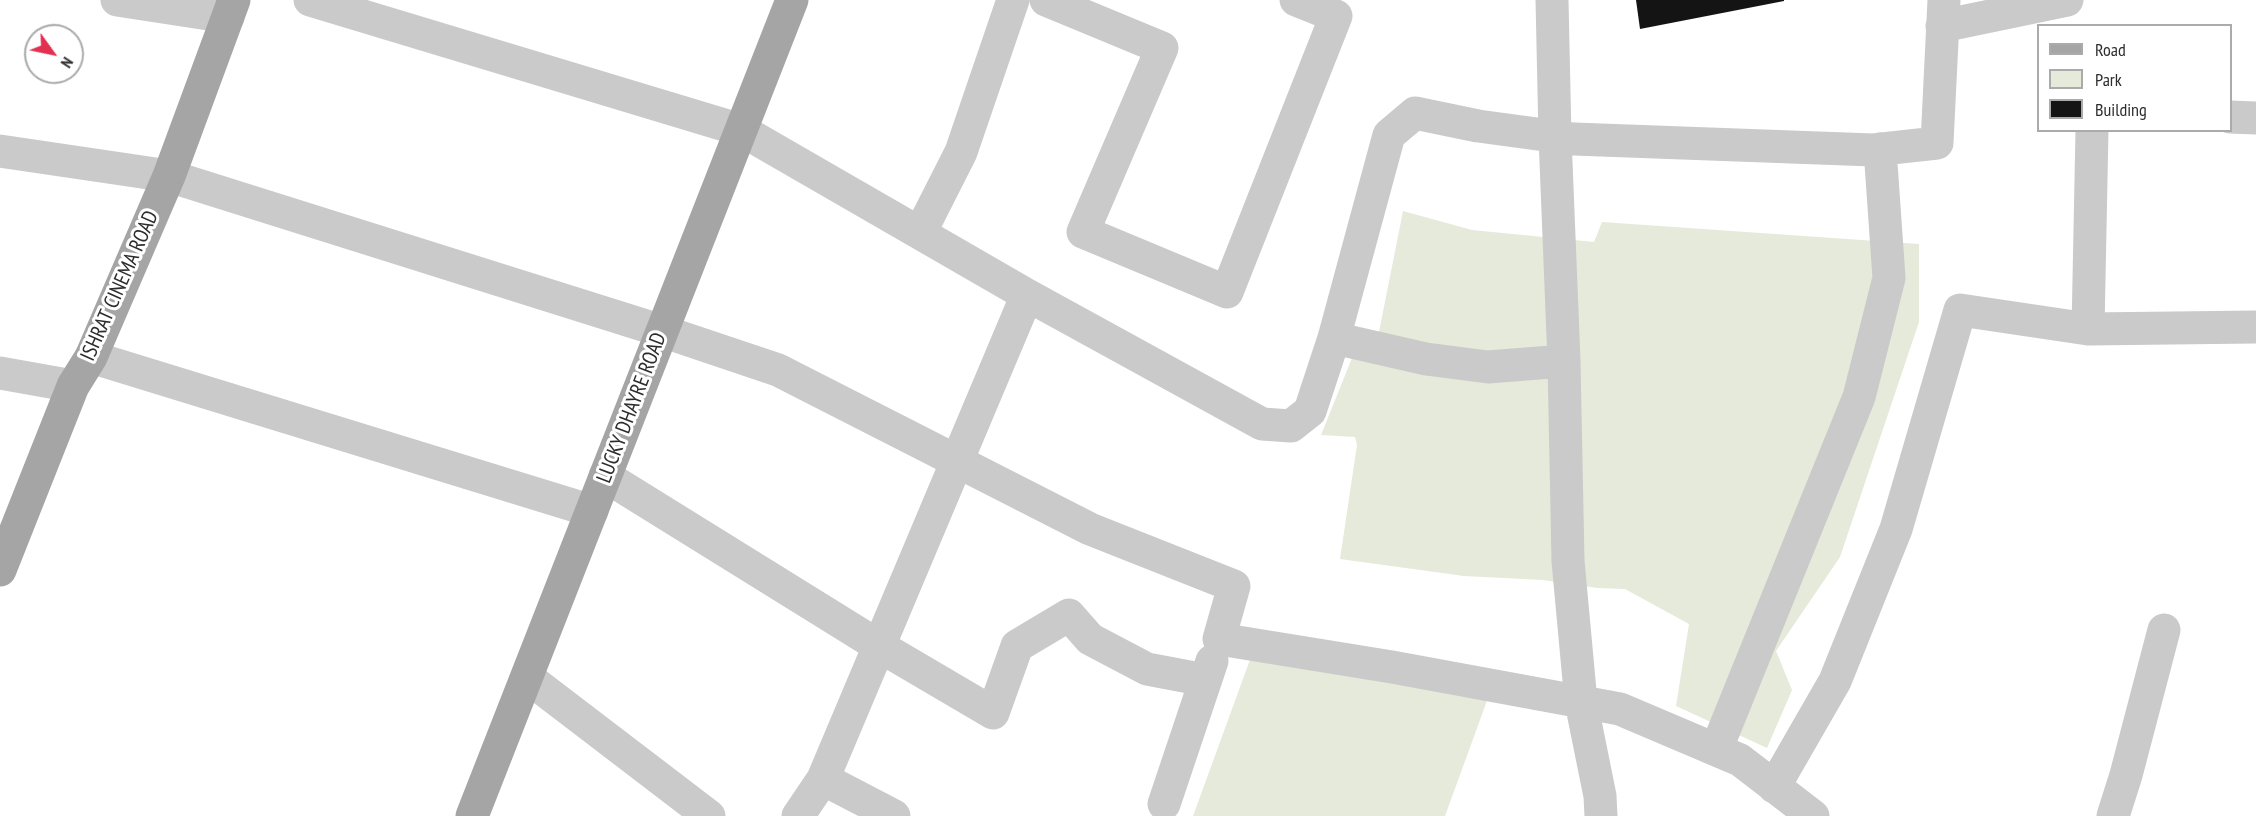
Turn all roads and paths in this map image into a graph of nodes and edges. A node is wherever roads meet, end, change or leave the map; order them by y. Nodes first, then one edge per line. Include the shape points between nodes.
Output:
1 (117, 0) edge
2 (310, 0) edge
3 (792, 0) edge
4 (1013, 0) edge
5 (1046, 0) edge
6 (1296, 0) edge
7 (1552, 0) edge
8 (2067, 0) edge
9 (231, 8) edge
10 (1943, 13) edge
11 (2232, 117) edge
12 (2256, 118) edge
13 (741, 130) junction
14 (2092, 132) edge
15 (1555, 136) junction
16 (1880, 149) junction
17 (0, 151) edge
18 (169, 176) junction
19 (920, 233) junction
20 (1027, 295) junction
21 (2256, 327) edge
22 (2088, 329) junction
23 (662, 331) junction
24 (1334, 338) junction
25 (91, 357) junction
26 (1564, 361) junction
27 (0, 373) edge
28 (73, 386) junction
29 (958, 462) junction
30 (605, 476) junction
31 (592, 511) junction
32 (0, 570) edge
33 (2164, 630) dead end
34 (1219, 639) junction
35 (879, 646) junction
36 (526, 677) junction
37 (1205, 680) junction
38 (1581, 702) junction
39 (1716, 750) junction
40 (823, 779) junction
41 (1774, 787) junction
42 (1164, 804) dead end
43 (472, 816) edge
44 (709, 816) edge
45 (798, 816) edge
46 (894, 816) edge
47 (1601, 816) edge
48 (1813, 816) edge
49 (2113, 816) edge

1 - 9 street
2 - 13 street
3 - 13 main road, LUCKY DHAYRE ROAD
4 - 19 street via 961,152
5 - 6 street via 1162,48 1083,232 1227,292 1336,16
7 - 15 street
8 - 10 street
9 - 18 main road, ISHRAT CINEMA ROAD
10 - 16 street via 1937,143
11 - 12 street
13 - 19 street
13 - 23 main road, LUCKY DHAYRE ROAD
14 - 22 street
15 - 16 street
15 - 24 street via 1415,113 1389,135
15 - 26 street
16 - 39 street via 1889,278 1859,397
17 - 18 street
18 - 23 street
18 - 25 main road, ISHRAT CINEMA ROAD
19 - 20 street
20 - 24 street via 1262,424 1291,426 1310,411
20 - 29 street
21 - 22 street
22 - 41 street via 1960,310 1896,529 1835,681
23 - 29 street via 778,370
23 - 30 main road, LUCKY DHAYRE ROAD
24 - 26 street via 1426,359 1488,367
25 - 28 main road, ISHRAT CINEMA ROAD
25 - 31 street
26 - 38 street via 1568,561
27 - 28 street
28 - 32 main road, ISHRAT CINEMA ROAD
29 - 34 street via 1090,529 1234,586
29 - 35 street
30 - 31 main road, LUCKY DHAYRE ROAD
30 - 35 street
31 - 36 main road, LUCKY DHAYRE ROAD
33 - 49 street
34 - 37 street
34 - 38 street
35 - 37 street via 993,713 1017,646 1069,615 1090,639 1147,669
35 - 40 street
36 - 43 main road, LUCKY DHAYRE ROAD
36 - 44 street
37 - 42 street
38 - 39 street via 1620,709
38 - 47 street
39 - 41 street via 1740,760
40 - 45 street
40 - 46 street
41 - 48 street

